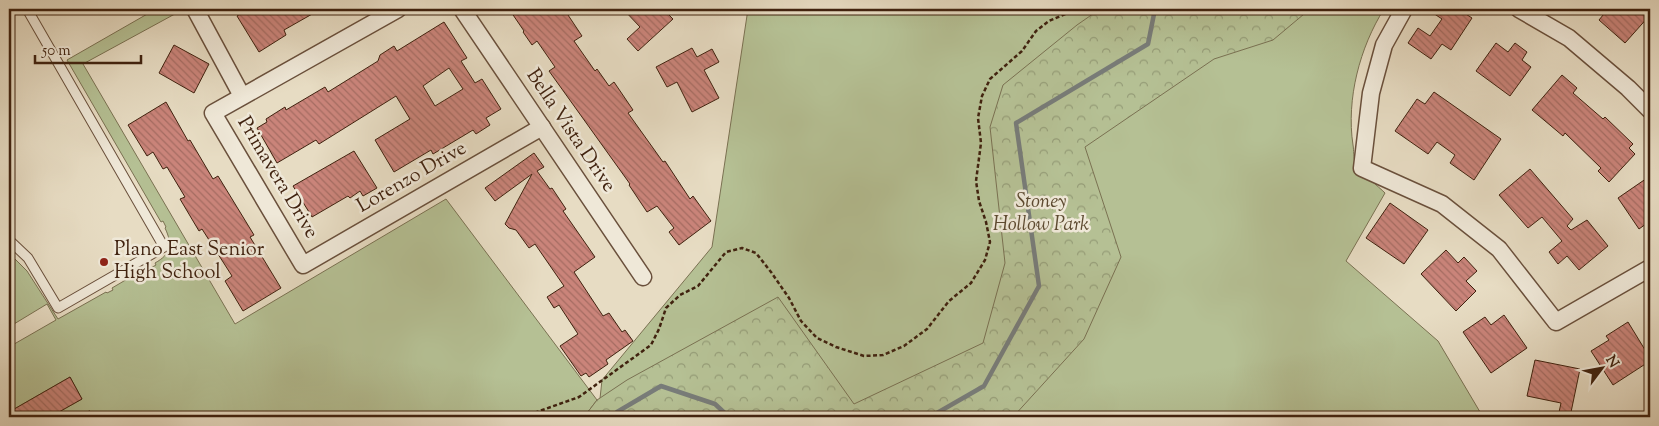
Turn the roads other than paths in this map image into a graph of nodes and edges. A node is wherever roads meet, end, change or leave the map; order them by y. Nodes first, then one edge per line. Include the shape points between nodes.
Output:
1 (27, 9) edge
2 (195, 9) edge
3 (398, 9) edge
4 (462, 9) edge
5 (1404, 9) edge
6 (1518, 9) edge
7 (242, 96) junction
8 (1650, 110) edge
9 (542, 127) junction
10 (9, 240) edge
11 (304, 266) joint
12 (1650, 268) edge
13 (643, 277) dead end

1 - 10 lane via 164,247 58,308 28,258
2 - 7 street, Primavera Drive
3 - 7 street
4 - 9 street, Bella Vista Drive
5 - 12 street via 1384,45 1371,92 1362,168 1442,204 1499,249 1556,322
6 - 8 street via 1568,38
7 - 11 street, Primavera Drive via 213,112
9 - 11 street, Lorenzo Drive
9 - 13 street, Bella Vista Drive

